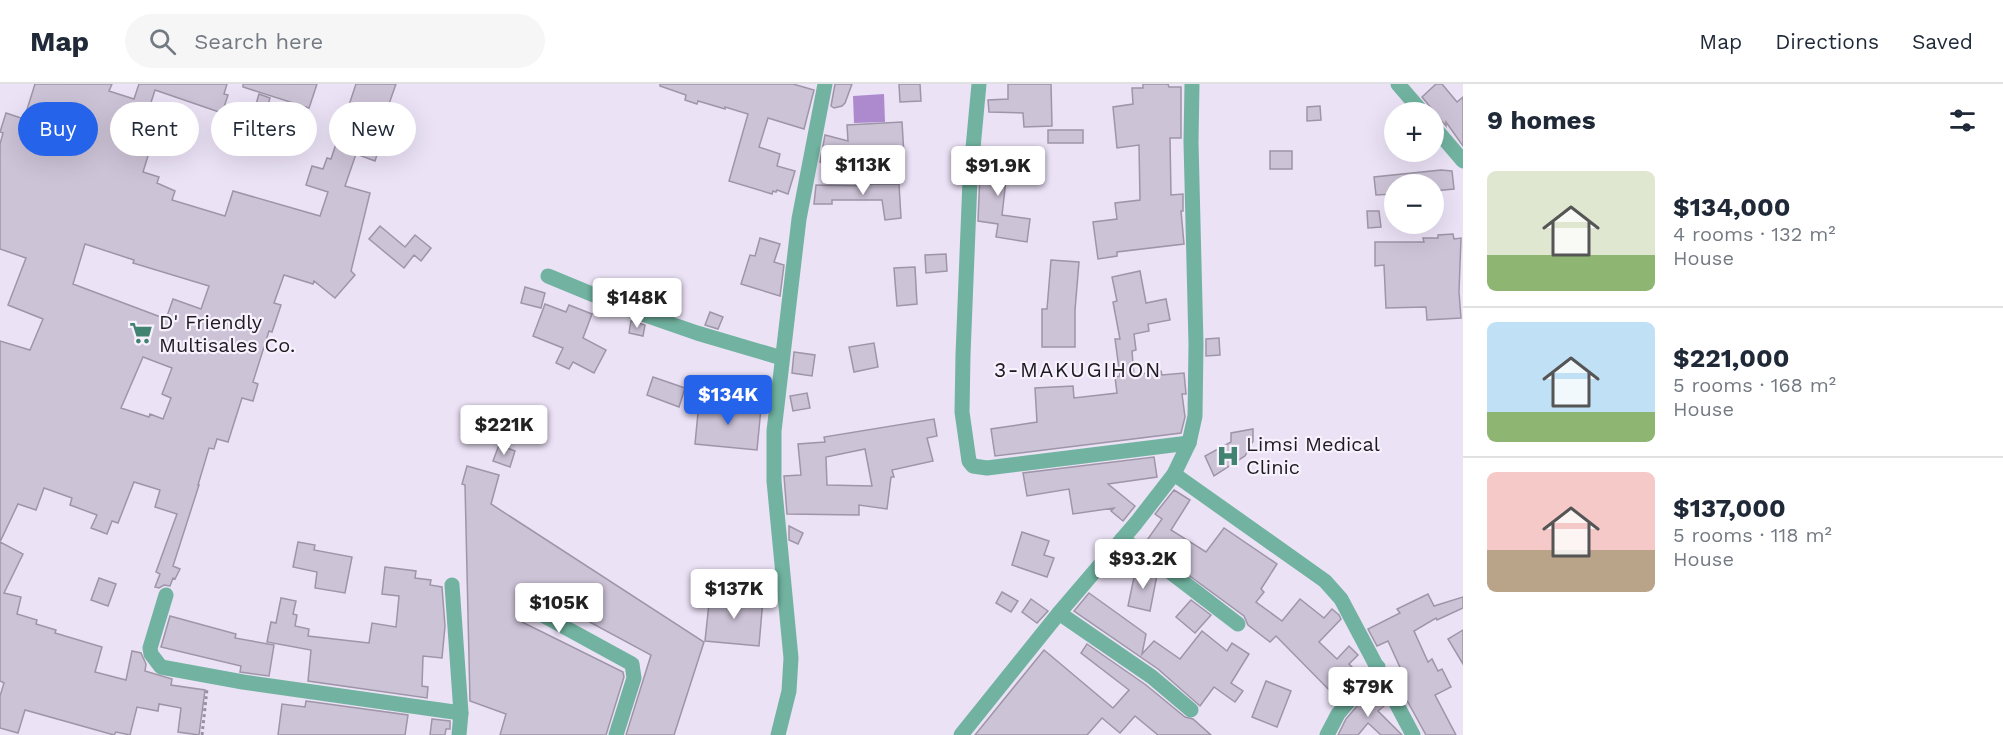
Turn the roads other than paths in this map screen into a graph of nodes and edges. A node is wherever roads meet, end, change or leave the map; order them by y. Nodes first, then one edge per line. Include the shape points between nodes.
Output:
1 (825, 84) edge
2 (979, 84) edge
3 (1192, 84) edge
4 (1398, 84) edge
5 (1413, 102) edge
6 (1444, 139) edge
7 (1463, 161) edge
8 (548, 276) dead end
9 (782, 358) junction
10 (1189, 443) junction
11 (1174, 474) junction
12 (1122, 539) junction
13 (452, 585) dead end
14 (166, 595) dead end
15 (537, 612) dead end
16 (1059, 613) junction
17 (1238, 624) dead end
18 (1378, 667) junction
19 (1191, 710) dead end
20 (461, 713) junction
21 (459, 735) edge
22 (616, 735) edge
23 (778, 735) edge
24 (961, 735) edge
25 (1327, 735) edge
26 (1413, 735) edge

1 - 9 street via 799,219
2 - 10 street via 970,180 963,355 962,412 969,460 973,466 987,468
3 - 10 street via 1196,344 1195,416
4 - 5 street
6 - 7 street
8 - 9 street via 687,330
9 - 23 street via 774,431 774,481 790,658 789,691
10 - 11 street
11 - 12 street
11 - 18 street via 1325,581 1341,599
12 - 16 street
12 - 17 street
13 - 20 street
14 - 20 street via 150,648 161,667
15 - 22 street via 632,664 634,678
16 - 19 street via 1152,677
16 - 24 street
18 - 25 street via 1338,714
18 - 26 street
20 - 21 street

